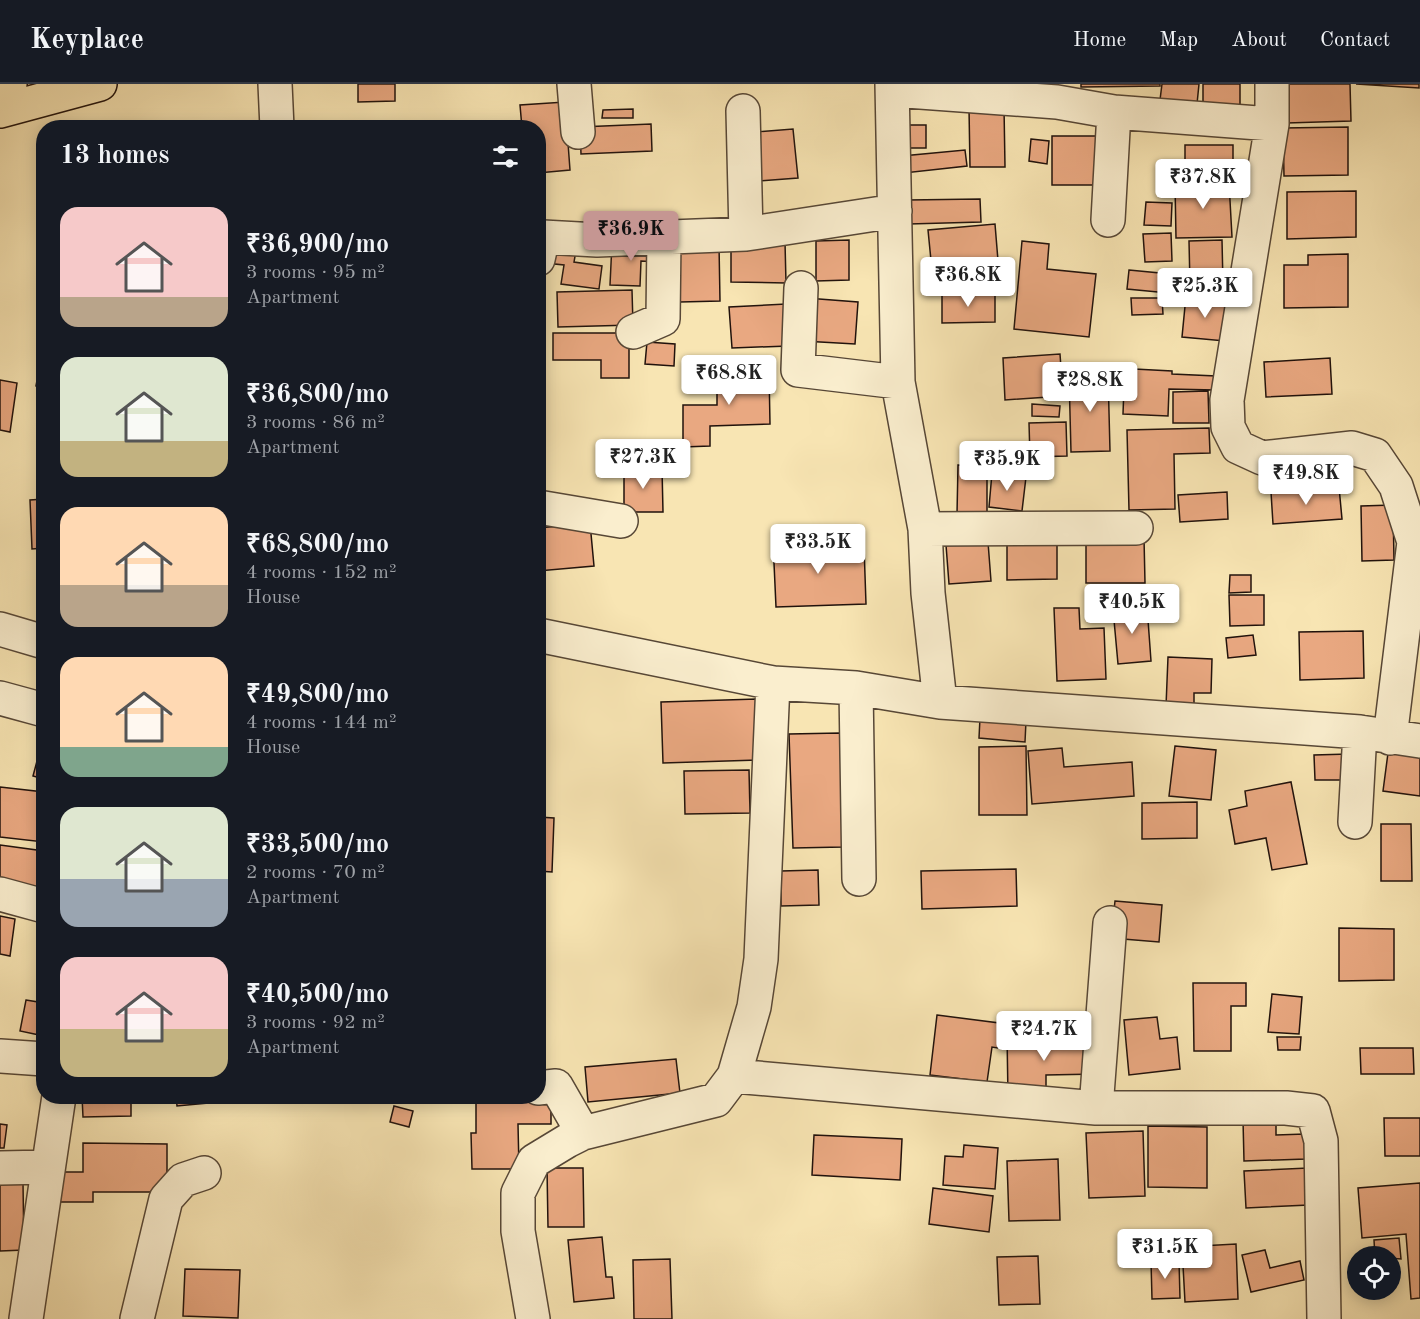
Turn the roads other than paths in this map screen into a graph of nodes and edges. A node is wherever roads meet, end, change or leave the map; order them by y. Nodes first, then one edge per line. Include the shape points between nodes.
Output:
1 (10, 84) edge
2 (100, 84) edge
3 (274, 84) edge
4 (574, 84) edge
5 (1272, 84) edge
6 (0, 86) edge
7 (892, 87) edge
8 (1058, 93) edge
9 (0, 111) edge
10 (743, 111) dead end
11 (1114, 112) junction
12 (276, 120) edge
13 (1272, 124) junction
14 (578, 132) dead end
15 (895, 211) junction
16 (1108, 220) dead end
17 (746, 234) junction
18 (546, 237) edge
19 (664, 238) junction
20 (801, 288) dead end
21 (633, 332) dead end
22 (898, 382) junction
23 (546, 508) edge
24 (621, 520) dead end
25 (1136, 528) dead end
26 (925, 529) junction
27 (0, 629) edge
28 (546, 637) edge
29 (36, 640) edge
30 (773, 683) junction
31 (856, 688) junction
32 (0, 698) edge
33 (940, 702) junction
34 (36, 708) edge
35 (1390, 737) edge
36 (1355, 822) dead end
37 (859, 879) dead end
38 (0, 894) edge
39 (36, 904) edge
40 (1110, 923) dead end
41 (0, 1056) edge
42 (36, 1058) edge
43 (734, 1076) junction
44 (546, 1087) edge
45 (58, 1104) edge
46 (1096, 1108) junction
47 (583, 1133) junction
48 (48, 1167) junction
49 (0, 1168) edge
50 (204, 1173) dead end
51 (17, 1317) edge
52 (137, 1319) edge
53 (533, 1319) edge
54 (1324, 1319) edge

1 - 6 main road
2 - 9 main road
3 - 12 street
4 - 14 street
5 - 13 street
7 - 8 street
7 - 15 street
8 - 11 street
10 - 17 street
11 - 13 street
11 - 16 street
13 - 35 street via 1227,400 1228,427 1238,447 1262,458 1352,448 1376,455 1396,486 1414,542
15 - 17 street
15 - 22 street
17 - 19 street
18 - 19 street
19 - 21 street via 663,319
20 - 22 street via 798,370
22 - 26 street
23 - 24 street
25 - 26 street
26 - 33 street
27 - 29 street
28 - 30 street
30 - 31 street
30 - 43 street via 761,959 754,1007
31 - 33 street
31 - 37 street
32 - 34 street
33 - 35 street
35 - 36 street
38 - 39 street
40 - 46 street
41 - 42 street
43 - 46 street
43 - 47 street via 716,1100
44 - 47 street via 556,1086
45 - 48 street
46 - 54 street via 1313,1111 1321,1141
47 - 53 street via 534,1161 518,1193 518,1231
48 - 49 street
48 - 51 street
50 - 52 street via 183,1180 166,1199

